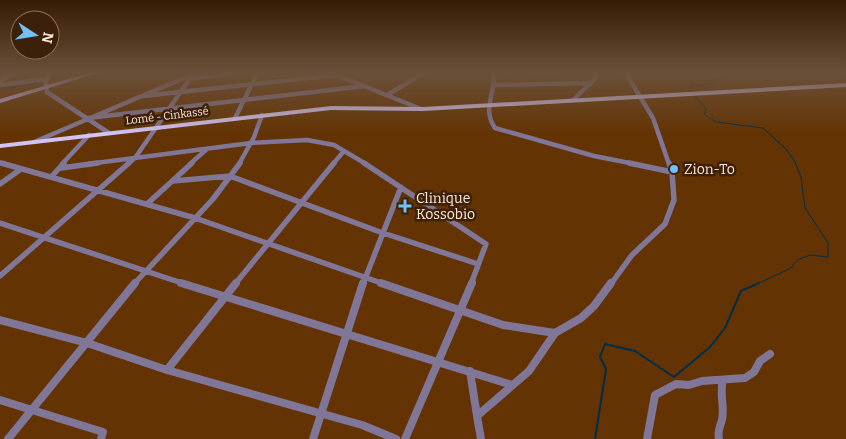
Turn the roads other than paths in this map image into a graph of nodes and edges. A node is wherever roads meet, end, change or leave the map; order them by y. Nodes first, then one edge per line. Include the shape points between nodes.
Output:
1 (20, 92) edge
2 (48, 92) edge
3 (151, 92) edge
4 (175, 92) edge
5 (180, 92) edge
6 (248, 92) edge
7 (308, 92) edge
8 (381, 92) edge
9 (391, 92) edge
10 (493, 92) edge
11 (580, 92) edge
12 (640, 92) edge
13 (720, 92) edge
14 (695, 94) joint
15 (387, 95) junction
16 (143, 96) junction
17 (642, 96) junction
18 (0, 100) edge
19 (244, 100) junction
20 (572, 100) junction
21 (488, 106) junction
22 (168, 109) junction
23 (423, 109) junction
24 (262, 115) junction
25 (88, 118) junction
26 (235, 118) junction
27 (159, 127) junction
28 (109, 133) junction
29 (89, 135) junction
30 (34, 142) junction
31 (252, 143) junction
32 (0, 146) edge
33 (207, 149) junction
34 (344, 151) junction
35 (135, 158) junction
36 (0, 163) edge
37 (61, 168) junction
38 (21, 169) junction
39 (672, 172) junction
40 (52, 176) junction
41 (230, 176) junction
42 (173, 181) junction
43 (0, 184) edge
44 (401, 186) junction
45 (95, 191) junction
46 (302, 203) junction
47 (147, 204) junction
48 (195, 218) junction
49 (1, 224) edge
50 (380, 232) junction
51 (43, 238) junction
52 (267, 244) junction
53 (478, 264) junction
54 (144, 272) junction
55 (0, 276) edge
56 (363, 278) junction
57 (227, 296) junction
58 (461, 311) junction
59 (0, 320) edge
60 (345, 332) junction
61 (555, 334) junction
62 (87, 343) junction
63 (770, 354) dead end
64 (438, 361) junction
65 (168, 370) junction
66 (470, 371) junction
67 (723, 380) junction
68 (512, 385) junction
69 (0, 400) edge
70 (33, 409) junction
71 (322, 413) junction
72 (477, 416) junction
73 (8, 439) edge
74 (101, 439) edge
75 (313, 439) edge
76 (396, 439) edge
77 (405, 439) edge
78 (481, 439) edge
79 (647, 439) edge
80 (719, 439) edge

1 - 18 main road
2 - 25 street
3 - 16 street
4 - 16 street
5 - 22 street
6 - 19 street
7 - 19 street
8 - 15 street
9 - 15 street
10 - 21 street
11 - 20 street
12 - 17 street
13 - 14 highway, Lomé - Cinkassé
14 - 17 highway, Lomé - Cinkassé
15 - 23 street
16 - 25 street
17 - 20 highway, Lomé - Cinkassé
17 - 39 street
19 - 22 street
19 - 26 street
20 - 21 highway, Lomé - Cinkassé
21 - 23 highway, Lomé - Cinkassé
21 - 39 street via 490,121 504,132 594,156
22 - 25 street
22 - 27 street
23 - 24 highway, Lomé - Cinkassé via 338,107
24 - 26 highway, Lomé - Cinkassé
24 - 31 street
25 - 28 street
25 - 30 street
26 - 27 highway, Lomé - Cinkassé
27 - 28 highway, Lomé - Cinkassé
27 - 35 street
28 - 29 highway, Lomé - Cinkassé
29 - 30 highway, Lomé - Cinkassé
29 - 37 street
30 - 32 highway, Lomé - Cinkassé
31 - 33 street
31 - 34 street via 306,140 334,145
31 - 41 street
33 - 35 street
33 - 42 street
34 - 44 street
34 - 46 street
35 - 37 street
35 - 45 street
36 - 38 street
37 - 40 street
38 - 40 street
38 - 43 street
39 - 61 street via 674,200 664,224 632,255 594,306
40 - 45 street
41 - 42 street
41 - 46 street
41 - 48 street
42 - 47 street
44 - 50 street
44 - 53 street via 486,244
45 - 47 street
45 - 51 street
46 - 50 street
46 - 52 street
47 - 48 street
48 - 52 street
48 - 54 street
49 - 51 street
50 - 53 street
50 - 56 street
51 - 54 street
51 - 55 street
52 - 56 street
52 - 57 street
53 - 58 street
54 - 57 street
54 - 62 street
56 - 58 street
56 - 60 street
57 - 60 street
57 - 65 street
58 - 61 street via 502,325
58 - 64 street
59 - 62 street
60 - 64 street
60 - 71 street
61 - 68 street via 529,371
62 - 65 street
62 - 70 street
63 - 67 street via 745,378
64 - 66 street
64 - 77 street
65 - 71 street
66 - 68 street
66 - 72 street
67 - 79 street via 676,384 655,394
67 - 80 street via 719,390 722,420
68 - 72 street
69 - 70 street
70 - 73 street
70 - 74 street via 103,432
71 - 75 street
71 - 76 street
72 - 78 street

